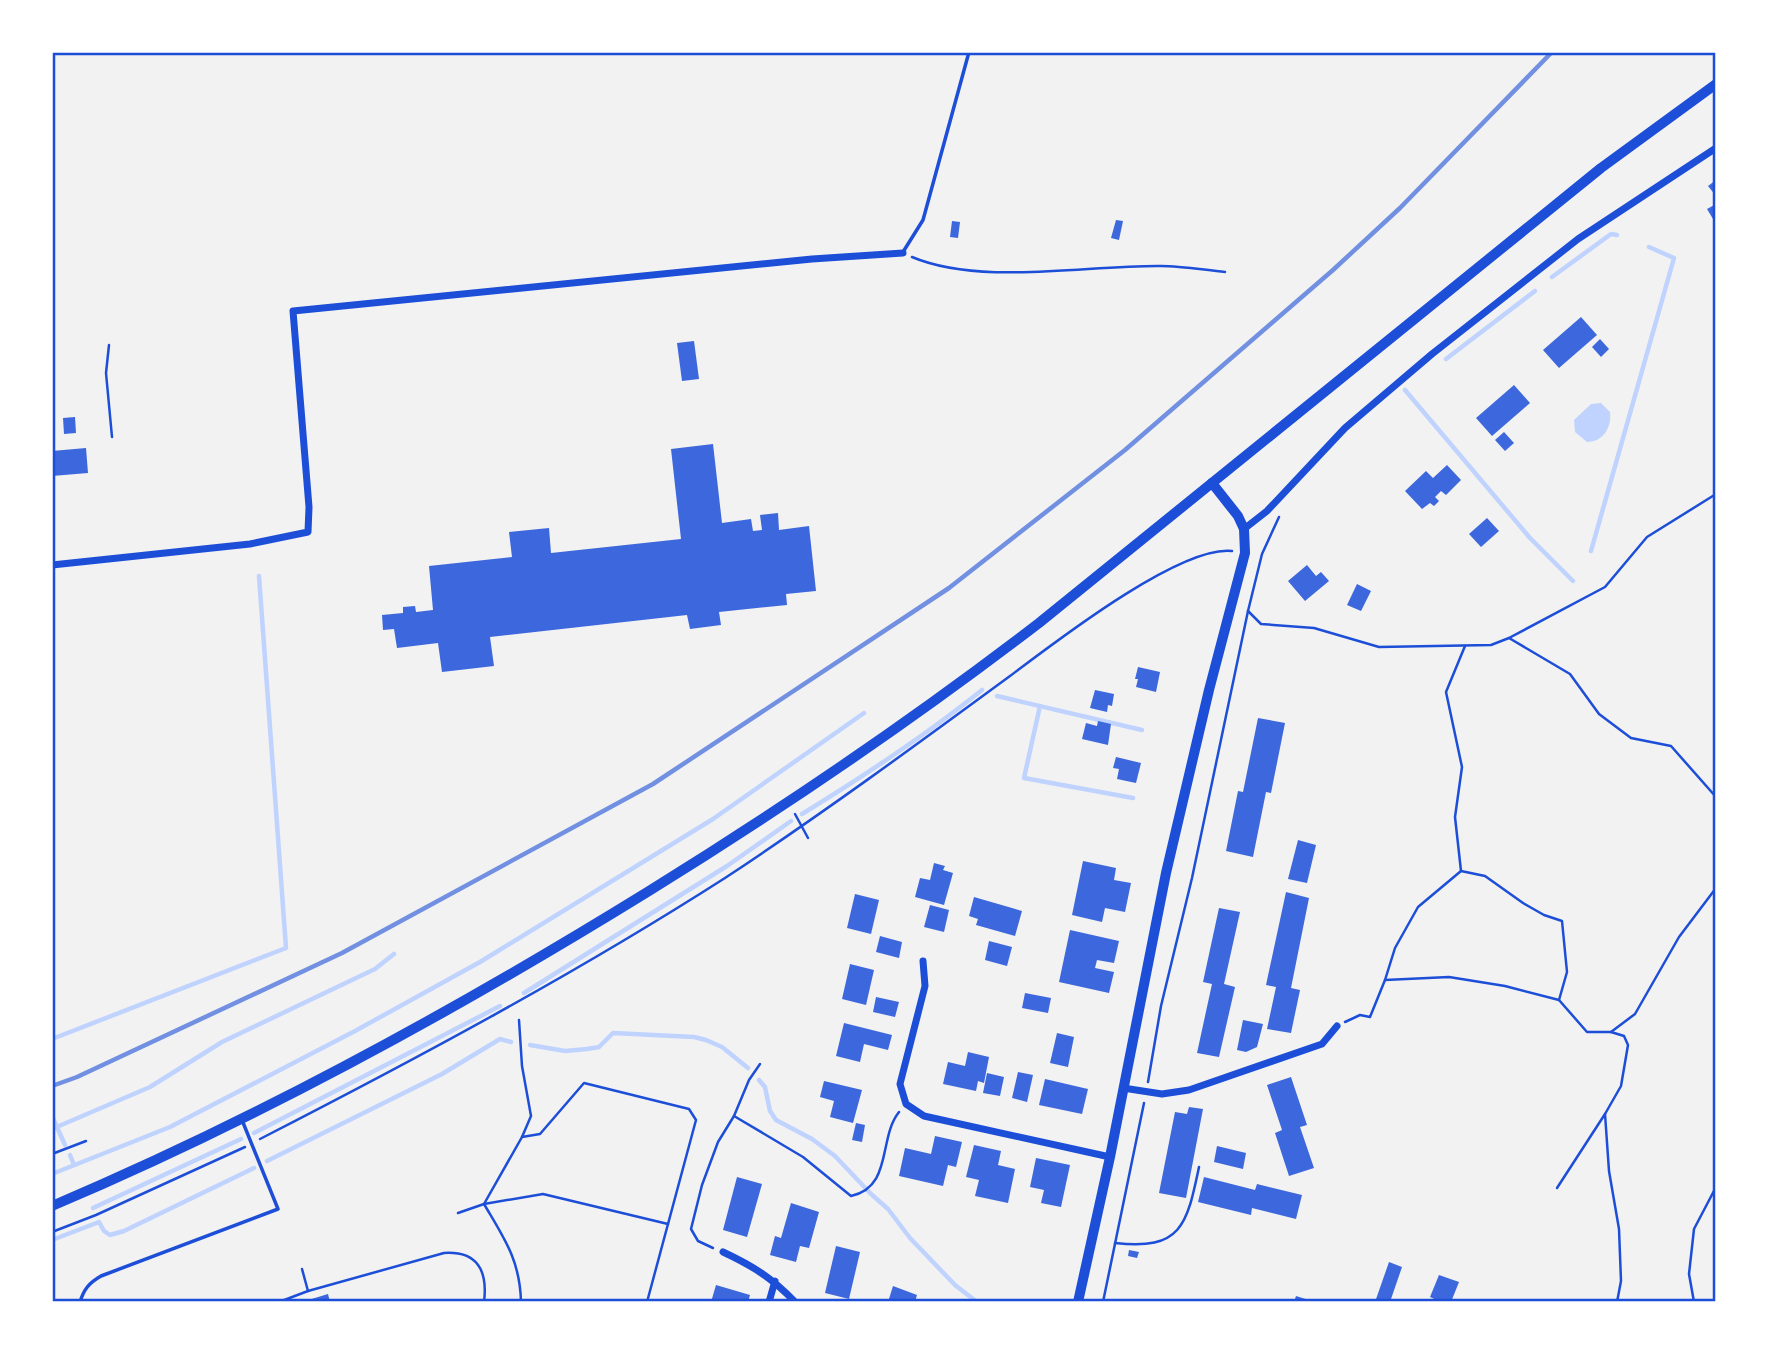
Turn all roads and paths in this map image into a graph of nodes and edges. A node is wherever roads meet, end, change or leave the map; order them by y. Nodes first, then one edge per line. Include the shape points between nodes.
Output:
1 (969, 52) edge
2 (1716, 84) edge
3 (1716, 148) edge
4 (903, 253) junction
5 (1225, 272) dead end
6 (109, 345) dead end
7 (112, 437) dead end
8 (1212, 483) junction
9 (1716, 494) edge
10 (1281, 513) dead end
11 (1244, 529) junction
12 (1236, 552) dead end
13 (52, 565) edge
14 (1248, 611) junction
15 (1509, 638) junction
16 (1465, 646) junction
17 (1716, 797) edge
18 (787, 802) junction
19 (801, 826) junction
20 (808, 838) dead end
21 (1461, 871) junction
22 (1716, 888) edge
23 (923, 961) dead end
24 (1385, 980) junction
25 (1559, 999) junction
26 (519, 1020) dead end
27 (1337, 1026) joint
28 (1611, 1032) junction
29 (760, 1064) dead end
30 (1149, 1082) dead end
31 (1123, 1088) junction
32 (1144, 1100) dead end
33 (906, 1104) junction
34 (1605, 1114) junction
35 (734, 1116) junction
36 (242, 1119) junction
37 (522, 1138) junction
38 (86, 1140) dead end
39 (255, 1142) dead end
40 (247, 1146) dead end
41 (52, 1154) edge
42 (1110, 1157) junction
43 (1199, 1167) dead end
44 (1119, 1180) dead end
45 (1128, 1181) junction
46 (1716, 1187) edge
47 (1557, 1188) dead end
48 (485, 1204) junction
49 (52, 1206) edge
50 (458, 1213) dead end
51 (668, 1224) junction
52 (52, 1232) edge
53 (1115, 1243) junction
54 (723, 1252) joint
55 (302, 1269) dead end
56 (775, 1281) junction
57 (308, 1291) junction
58 (80, 1301) edge
59 (279, 1301) edge
60 (484, 1301) edge
61 (521, 1301) edge
62 (647, 1301) edge
63 (769, 1301) edge
64 (795, 1301) edge
65 (1078, 1301) edge
66 (1102, 1301) edge
67 (1617, 1301) edge
68 (1694, 1301) edge

1 - 4 lane via 923,220
2 - 8 main road via 1601,168
3 - 11 street via 1578,239 1432,354 1345,428 1267,511
4 - 5 path via 942,267 982,272 1162,265
4 - 13 street via 293,311 308,532 250,544
6 - 7 path via 106,373
8 - 11 street
8 - 18 main road via 988,663
9 - 15 path via 1647,537 1605,587
10 - 14 path via 1262,554
11 - 31 street via 1245,553 1166,873
12 - 19 path via 1218,549 1140,585
14 - 16 path via 1261,624 1314,628 1379,647
14 - 30 path via 1161,1006
15 - 16 path via 1491,645
15 - 17 path via 1570,674 1600,714 1631,738 1671,746
16 - 21 path via 1446,692 1462,767 1455,817
18 - 19 path
18 - 36 main road via 506,978
19 - 20 path
19 - 39 path via 713,885 513,1004
21 - 24 path via 1418,906 1395,948
21 - 25 path via 1485,876 1544,915 1562,921 1567,972
22 - 28 path via 1679,937 1635,1014
23 - 33 street via 925,986 900,1083
24 - 25 path via 1450,977
24 - 27 path via 1370,1017 1360,1015
25 - 28 path via 1587,1032
26 - 37 path via 531,1116
27 - 31 street via 1322,1044 1189,1090 1162,1094
28 - 34 path via 1624,1036 1628,1045 1620,1086
29 - 35 path
31 - 42 street
32 - 45 path
33 - 35 path via 894,1119 884,1163 873,1185 851,1196 803,1157
33 - 42 street via 924,1116
34 - 47 path
34 - 67 path via 1619,1228
35 - 54 path via 718,1142 691,1228 698,1241
36 - 49 main road
36 - 58 lane via 278,1209 101,1276 90,1282
37 - 48 path
37 - 51 path via 540,1134 584,1083 689,1109 696,1120
38 - 41 path
40 - 52 path
42 - 65 street
43 - 53 path via 1185,1221 1174,1233 1161,1242
44 - 45 path
45 - 53 path
46 - 68 path via 1694,1229 1689,1275
48 - 50 path
48 - 51 path via 543,1194
48 - 61 path via 513,1254
51 - 62 path
53 - 66 path
54 - 56 street
55 - 57 path
56 - 63 street
56 - 64 street
57 - 59 path
57 - 60 path via 457,1252 467,1255 482,1271

